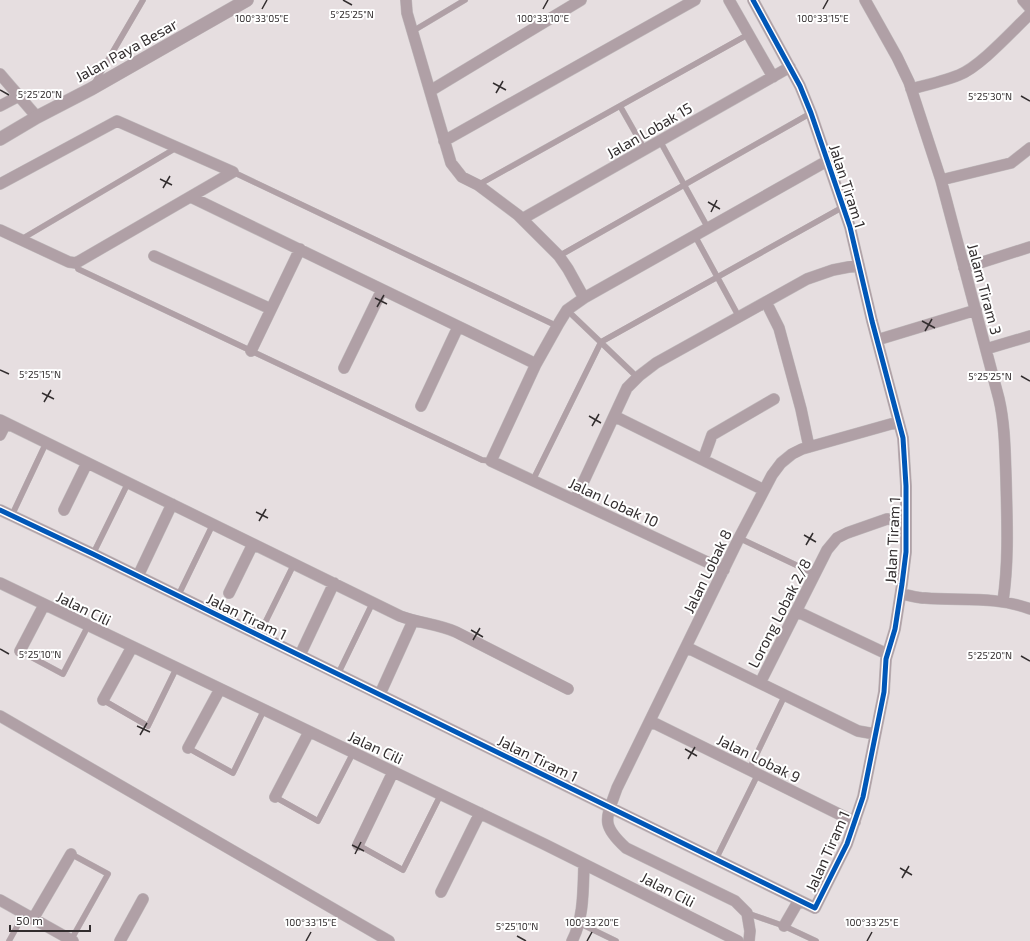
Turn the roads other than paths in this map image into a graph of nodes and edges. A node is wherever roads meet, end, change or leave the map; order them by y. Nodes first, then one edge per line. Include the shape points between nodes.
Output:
1 (143, 0) edge
2 (247, 0) edge
3 (406, 0) edge
4 (465, 0) edge
5 (695, 0) edge
6 (729, 0) edge
7 (753, 0) edge
8 (865, 0) edge
9 (1022, 0) edge
10 (575, 1) edge
11 (1030, 8) edge
12 (1030, 14) edge
13 (413, 31) junction
14 (749, 34) junction
15 (790, 67) junction
16 (0, 74) edge
17 (773, 77) junction
18 (91, 89) junction
19 (911, 89) junction
20 (430, 91) junction
21 (19, 96) junction
22 (0, 106) edge
23 (620, 106) junction
24 (811, 113) junction
25 (36, 117) junction
26 (0, 139) edge
27 (444, 141) junction
28 (660, 141) junction
29 (177, 147) junction
30 (1030, 148) edge
31 (645, 150) junction
32 (827, 161) junction
33 (233, 172) junction
34 (941, 180) junction
35 (0, 184) edge
36 (478, 185) junction
37 (685, 185) junction
38 (191, 196) junction
39 (843, 207) junction
40 (522, 219) junction
41 (708, 228) junction
42 (0, 230) edge
43 (695, 236) junction
44 (19, 240) junction
45 (1030, 248) edge
46 (300, 250) junction
47 (154, 256) dead end
48 (559, 256) junction
49 (76, 263) junction
50 (859, 265) junction
51 (964, 268) junction
52 (717, 277) junction
53 (382, 290) junction
54 (584, 298) junction
55 (766, 302) junction
56 (271, 309) junction
57 (567, 310) junction
58 (976, 310) junction
59 (739, 317) junction
60 (458, 326) junction
61 (557, 326) junction
62 (1030, 336) edge
63 (877, 340) junction
64 (601, 342) junction
65 (986, 350) junction
66 (251, 351) junction
67 (536, 364) junction
68 (344, 368) dead end
69 (637, 377) junction
70 (774, 399) dead end
71 (421, 406) dead end
72 (614, 416) junction
73 (3, 422) edge
74 (898, 422) junction
75 (0, 436) edge
76 (46, 442) junction
77 (809, 447) junction
78 (703, 460) junction
79 (491, 461) junction
80 (87, 463) junction
81 (533, 480) junction
82 (128, 483) junction
83 (764, 490) junction
84 (575, 500) junction
85 (172, 504) junction
86 (0, 510) edge
87 (64, 510) dead end
88 (12, 515) junction
89 (906, 520) junction
90 (213, 524) junction
91 (739, 538) junction
92 (253, 544) junction
93 (93, 554) junction
94 (294, 564) junction
95 (724, 570) junction
96 (815, 574) junction
97 (138, 576) junction
98 (0, 583) edge
99 (334, 583) junction
100 (230, 593) dead end
101 (901, 594) junction
102 (178, 596) junction
103 (1003, 601) junction
104 (373, 602) junction
105 (44, 605) junction
106 (1030, 609) edge
107 (796, 611) junction
108 (413, 621) junction
109 (88, 626) junction
110 (259, 635) junction
111 (132, 647) junction
112 (686, 647) junction
113 (20, 650) joint
114 (887, 654) junction
115 (300, 655) junction
116 (176, 668) junction
117 (338, 674) junction
118 (760, 683) junction
119 (220, 689) junction
120 (568, 689) dead end
121 (380, 694) junction
122 (785, 695) junction
123 (103, 700) joint
124 (264, 710) junction
125 (0, 716) edge
126 (650, 721) junction
127 (309, 732) junction
128 (875, 734) junction
129 (188, 748) joint
130 (353, 753) junction
131 (393, 772) junction
132 (753, 772) junction
133 (440, 794) junction
134 (275, 797) joint
135 (610, 807) junction
136 (480, 813) junction
137 (854, 822) junction
138 (358, 845) joint
139 (71, 854) joint
140 (716, 860) junction
141 (584, 864) junction
142 (442, 892) dead end
143 (142, 899) dead end
144 (0, 900) edge
145 (798, 900) junction
146 (747, 913) junction
147 (29, 916) junction
148 (579, 923) junction
149 (784, 926) junction
150 (9, 941) edge
151 (72, 941) edge
152 (120, 941) edge
153 (389, 941) edge
154 (572, 941) edge
155 (616, 941) edge
156 (738, 941) edge
157 (749, 941) edge
158 (816, 941) edge

1 - 18 lane
2 - 18 street, Jalan Paya Besar
3 - 13 street
4 - 13 lane
5 - 27 street
6 - 14 street
7 - 15 street, Jalan Tiram 1
8 - 19 street, Jalam Tiram 3 via 897,57
9 - 11 street
10 - 20 street
12 - 19 street via 970,69 960,75
13 - 20 street
14 - 17 street
14 - 23 lane
15 - 17 street, Jalan Lobak 15
15 - 24 street, Jalan Tiram 1
16 - 21 street
17 - 28 street, Jalan Lobak 15
18 - 25 street, Jalan Paya Besar
19 - 34 street, Jalam Tiram 3
20 - 27 street
21 - 22 street
21 - 25 street
23 - 31 lane
23 - 36 lane
24 - 32 street, Jalan Tiram 1
24 - 37 lane
25 - 26 street, Jalan Paya Besar
27 - 36 street via 451,163 462,176
28 - 31 street, Jalan Lobak 15
28 - 37 lane
29 - 33 street
29 - 35 street via 117,121
29 - 44 lane
30 - 34 street via 1011,163
31 - 40 street, Jalan Lobak 15
32 - 39 street, Jalan Tiram 1
32 - 41 street
33 - 38 street
33 - 61 lane
34 - 51 street, Jalam Tiram 3
36 - 40 street
37 - 41 lane
37 - 48 lane
38 - 46 street
38 - 49 street
39 - 50 street, Jalan Tiram 1
39 - 52 lane
40 - 48 street
41 - 43 street
42 - 44 street
43 - 52 lane
43 - 54 street
44 - 49 street
45 - 51 street
46 - 53 street
46 - 56 street
47 - 56 street
48 - 54 street
49 - 66 lane via 78,269
50 - 55 street via 807,279
50 - 63 street, Jalan Tiram 1
51 - 58 street, Jalam Tiram 3
52 - 59 lane
52 - 64 lane
53 - 60 street
53 - 68 street
54 - 57 street
55 - 59 street
55 - 77 street via 779,328
56 - 66 street
57 - 61 street
57 - 64 lane
58 - 63 street
58 - 65 street, Jalam Tiram 3
59 - 69 street via 656,363
60 - 67 street
60 - 71 street
61 - 67 street
62 - 65 street
63 - 74 street, Jalan Tiram 1
64 - 69 lane
64 - 81 lane
65 - 103 street, Jalam Tiram 3 via 1003,419 1008,538
66 - 79 lane via 482,460
67 - 79 street
69 - 72 street via 627,388
70 - 78 street via 712,435
72 - 78 street
72 - 84 street
73 - 75 street
73 - 76 street
74 - 77 street, Jalan Lobak 8
74 - 89 street, Jalan Tiram 1 via 903,438
76 - 80 street
76 - 88 lane
77 - 83 street, Jalan Lobak 8 via 792,454 781,463
78 - 83 street
79 - 81 street, Jalan Lobak 10
80 - 82 street
80 - 87 street
81 - 84 street, Jalan Lobak 10
82 - 85 street
82 - 93 lane
83 - 91 street, Jalan Lobak 8
84 - 95 street, Jalan Lobak 10
85 - 90 street
85 - 97 street
86 - 88 street, Jalan Tiram 1
88 - 93 street, Jalan Tiram 1
89 - 96 street, Lorong Lobak 2/8 via 887,519 837,538 827,550
89 - 101 street, Jalan Tiram 1 via 906,552
90 - 92 street
90 - 102 lane
91 - 95 street, Jalan Lobak 8
91 - 96 lane
92 - 94 street
92 - 100 street
93 - 97 street, Jalan Tiram 1
94 - 99 street
94 - 110 lane
95 - 112 street, Jalan Lobak 8
96 - 107 street, Lorong Lobak 2/8
97 - 102 street, Jalan Tiram 1
98 - 105 street, Jalan Cili
99 - 104 street
99 - 115 street
101 - 103 street via 923,598
101 - 114 street, Jalan Tiram 1 via 895,629
102 - 110 street, Jalan Tiram 1
103 - 106 street
104 - 108 street
104 - 117 lane
105 - 109 street, Jalan Cili
105 - 113 street
107 - 114 street
107 - 118 street, Lorong Lobak 2/8
108 - 120 street via 443,626
108 - 121 street
109 - 111 street, Jalan Cili
109 - 113 lane via 63,674
110 - 115 street, Jalan Tiram 1
111 - 116 street, Jalan Cili
111 - 123 street
112 - 118 street
112 - 126 street, Jalan Lobak 8
114 - 128 street, Jalan Tiram 1 via 884,692
115 - 117 street, Jalan Tiram 1
116 - 119 street, Jalan Cili
116 - 123 lane via 148,726
117 - 121 street, Jalan Tiram 1
118 - 122 street
119 - 124 street, Jalan Cili
119 - 129 street
121 - 135 street, Jalan Tiram 1
122 - 128 street via 858,731
122 - 132 lane
124 - 127 street, Jalan Cili
124 - 129 lane via 233,773
125 - 153 street
126 - 132 street, Jalan Lobak 9
126 - 135 street, Jalan Lobak 8
127 - 130 street, Jalan Cili
127 - 134 street
128 - 137 street, Jalan Tiram 1 via 863,797
130 - 131 street, Jalan Cili
130 - 134 lane via 318,821
131 - 133 street, Jalan Cili
131 - 138 street
132 - 137 street, Jalan Lobak 9
132 - 140 lane
133 - 136 street, Jalan Cili
133 - 138 lane via 403,870
135 - 140 street, Jalan Tiram 1
135 - 146 street, Jalan Lobak 8 via 607,820 609,827 614,837 626,848 734,901
136 - 141 street, Jalan Cili
136 - 142 street
137 - 145 street, Jalan Tiram 1 via 847,844 815,908
139 - 147 street
139 - 151 lane via 108,874
140 - 145 street, Jalan Tiram 1
141 - 148 street
141 - 156 street, Jalan Cili
143 - 152 street
144 - 147 street
145 - 149 street
146 - 149 lane
146 - 157 street
147 - 150 lane
147 - 151 street
148 - 154 street
148 - 155 lane
149 - 158 lane

